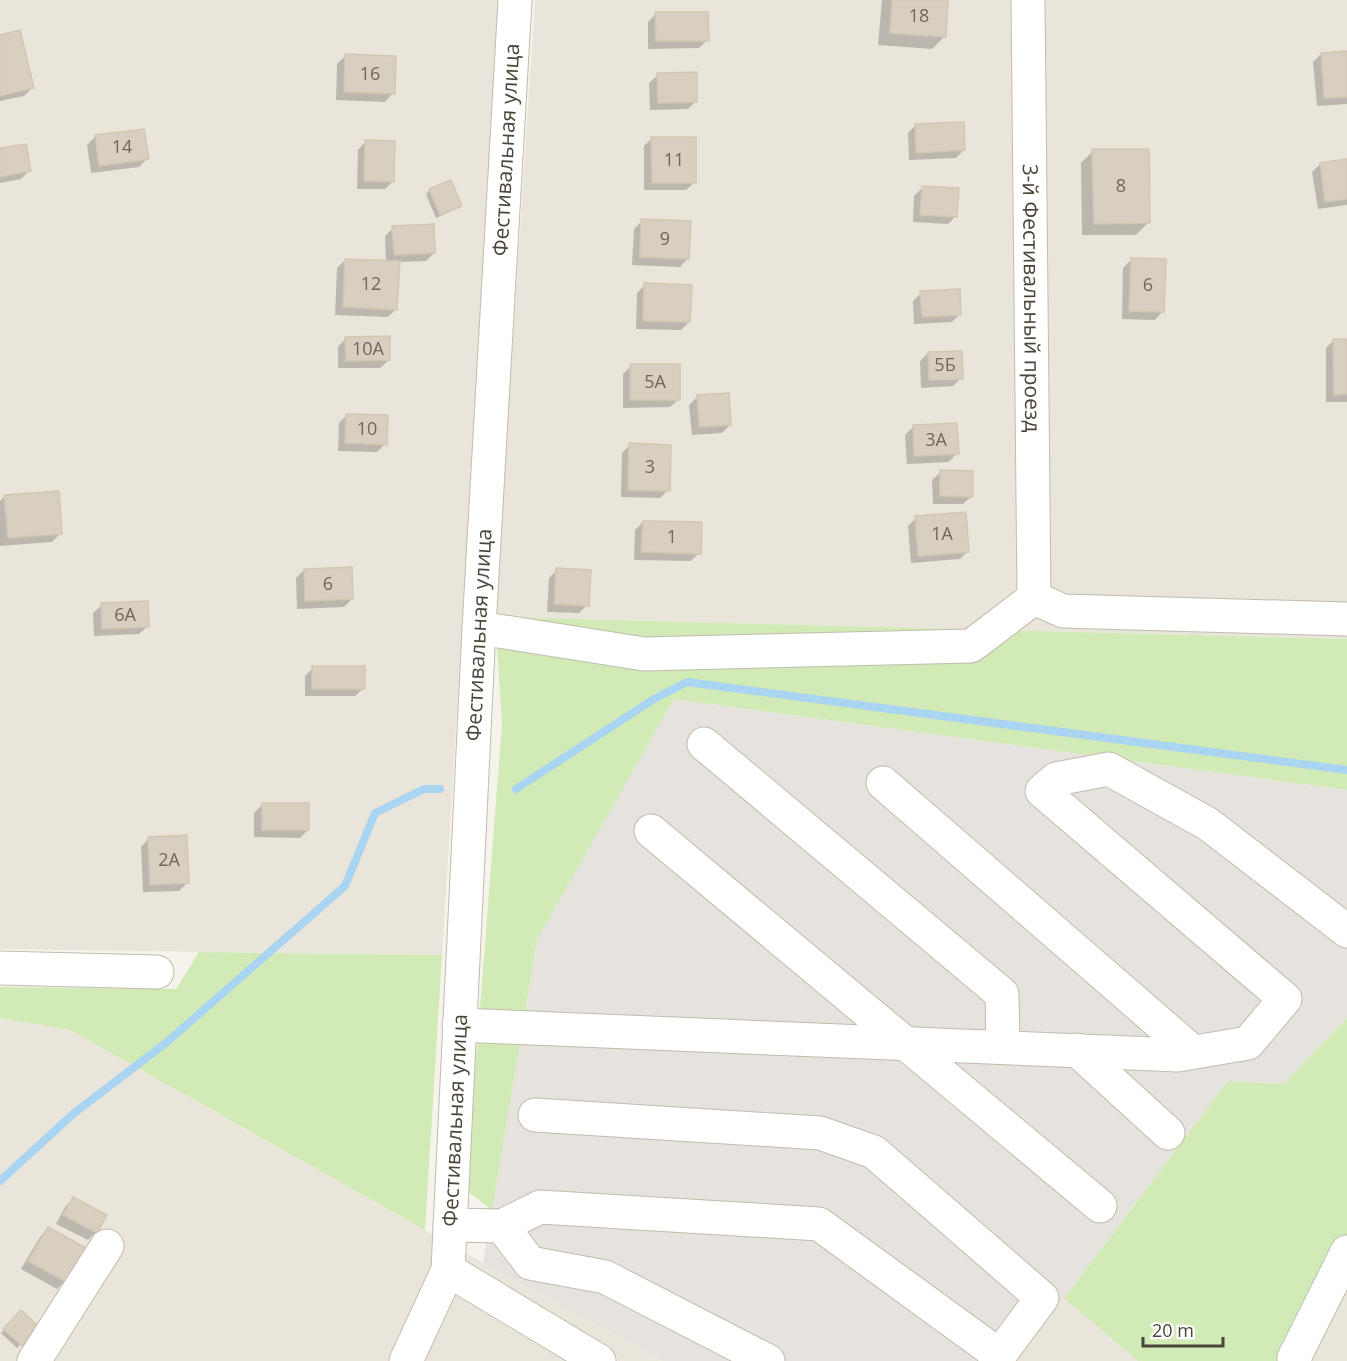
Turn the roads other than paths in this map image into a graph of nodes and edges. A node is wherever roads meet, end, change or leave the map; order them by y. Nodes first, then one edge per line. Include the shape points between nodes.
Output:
1 (515, 0) edge
2 (1028, 0) edge
3 (1034, 598) junction
4 (1347, 618) edge
5 (479, 628) junction
6 (704, 744) dead end
7 (883, 783) dead end
8 (651, 831) dead end
9 (1347, 931) edge
10 (0, 968) edge
11 (157, 972) dead end
12 (459, 1026) junction
13 (905, 1044) junction
14 (1003, 1047) junction
15 (1077, 1050) junction
16 (1193, 1052) junction
17 (535, 1115) dead end
18 (1168, 1133) dead end
19 (1100, 1206) dead end
20 (450, 1225) junction
21 (502, 1226) junction
22 (107, 1246) dead end
23 (1347, 1252) edge
24 (448, 1270) junction
25 (997, 1358) edge
26 (34, 1361) edge
27 (406, 1361) edge
28 (599, 1361) edge
29 (768, 1361) edge
30 (1295, 1361) edge

1 - 5 street, Фестивальная улица
2 - 3 street, 3-й Фестивальный проезд
3 - 4 street via 1063,611
3 - 5 street via 971,646 644,654
5 - 12 street, Фестивальная улица
6 - 14 street via 1002,994
7 - 16 street
8 - 13 street
9 - 16 street via 1208,824 1109,769 1056,779 1042,791 1285,999 1248,1043
10 - 11 street
12 - 13 street
12 - 20 street, Фестивальная улица
13 - 14 street
13 - 19 street
14 - 15 street
15 - 16 street
15 - 18 street
17 - 25 street via 820,1132 874,1152 1042,1298
20 - 21 street
20 - 24 street, Фестивальная улица
21 - 25 street via 540,1207 819,1224
21 - 29 street via 530,1263 605,1277
22 - 26 street
23 - 30 street
24 - 27 street
24 - 28 street

